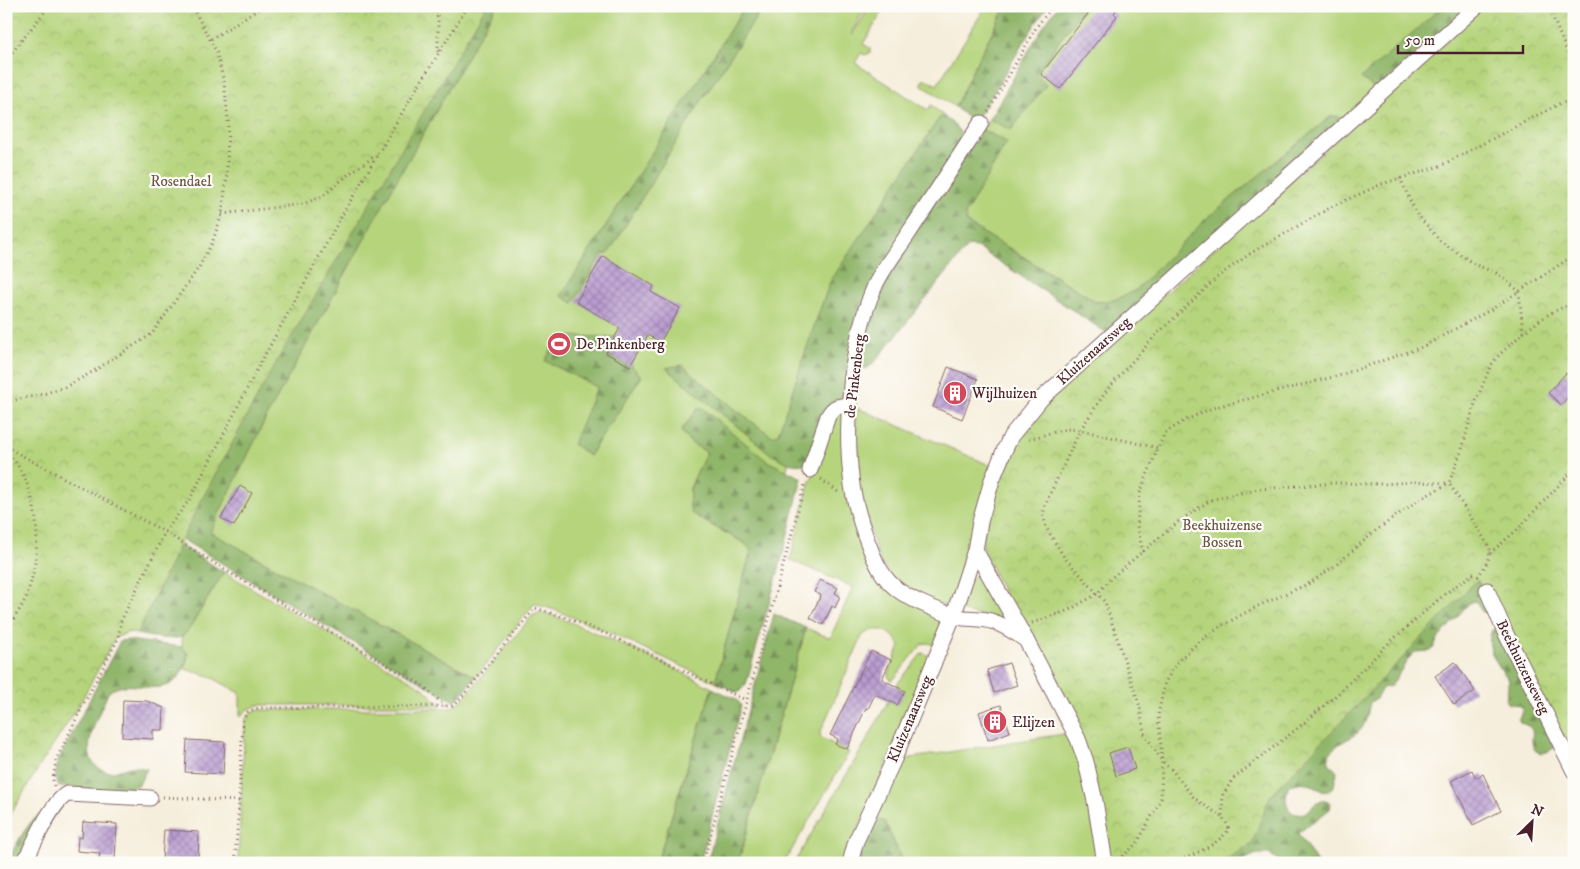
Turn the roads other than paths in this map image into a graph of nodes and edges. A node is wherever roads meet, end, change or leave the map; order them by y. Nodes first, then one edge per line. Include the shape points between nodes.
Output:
1 (1477, 6) edge
2 (981, 123) road end
3 (850, 406) junction
4 (810, 470) road end
5 (975, 550) junction
6 (1487, 590) dead end
7 (954, 614) junction
8 (1023, 633) junction
9 (1574, 771) edge
10 (150, 798) road end
11 (24, 863) edge
12 (850, 863) edge
13 (1105, 863) edge

1 - 5 street, Kluizenaarsweg via 1041,399 1007,444 992,480
2 - 3 street, de Pinkenberg via 875,286 862,320
3 - 4 street via 839,405 832,409
3 - 7 street, de Pinkenberg via 849,458 855,502 876,563 884,577 898,590 917,601
5 - 7 street, Kluizenaarsweg
5 - 8 street
6 - 9 street, Beekhuizenseweg
7 - 8 street, de Pinkenberg via 995,622
7 - 12 street, Kluizenaarsweg via 856,841
8 - 13 street via 1078,739 1095,801
10 - 11 street via 67,794 58,801

